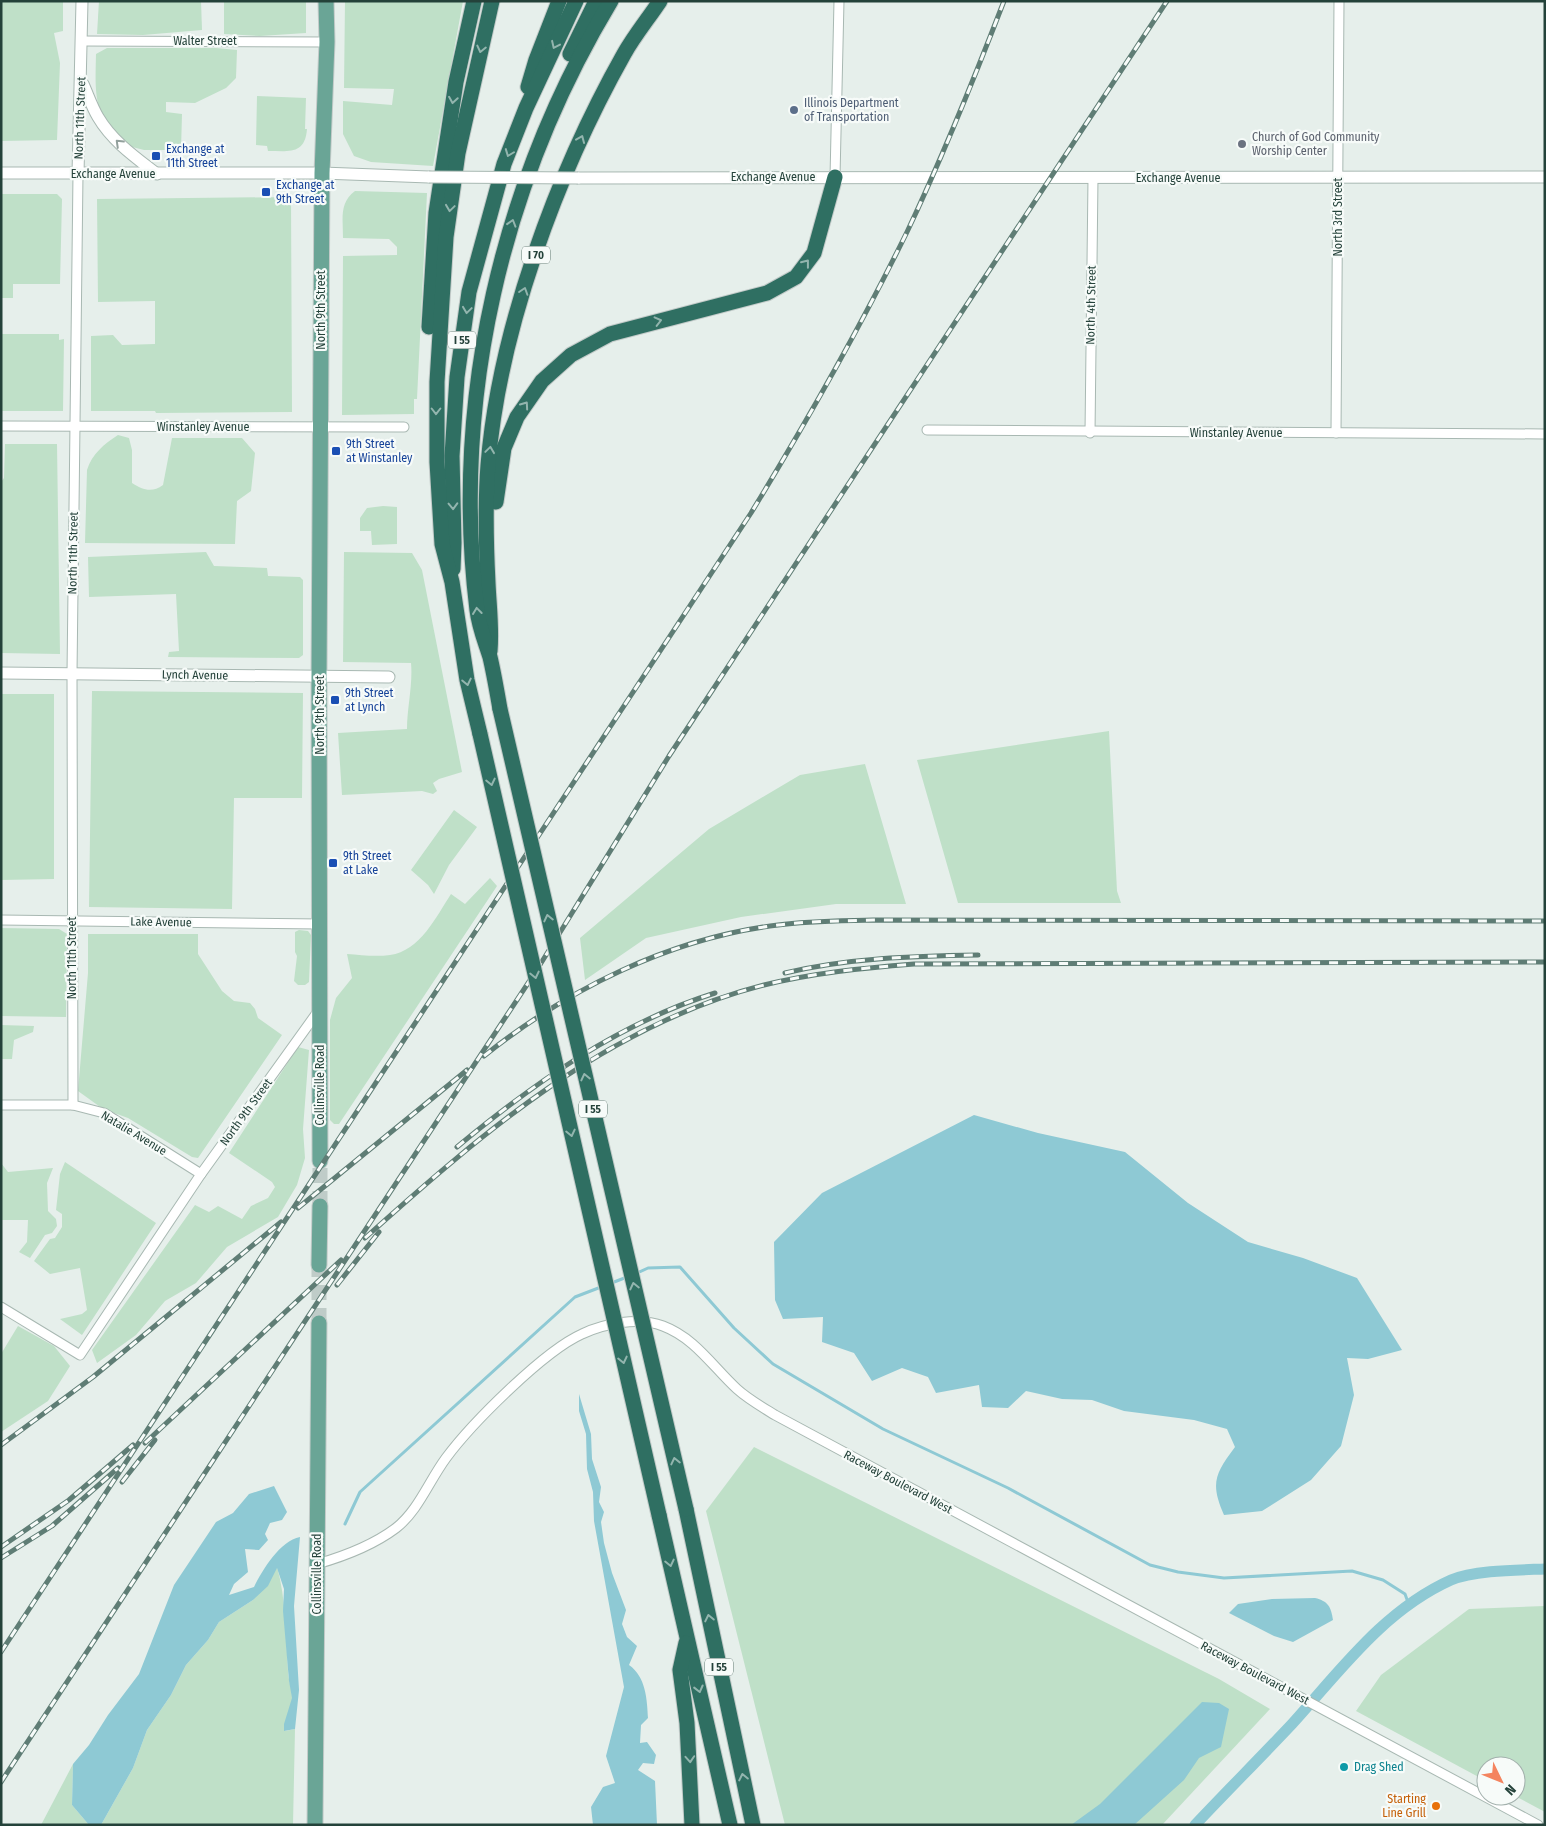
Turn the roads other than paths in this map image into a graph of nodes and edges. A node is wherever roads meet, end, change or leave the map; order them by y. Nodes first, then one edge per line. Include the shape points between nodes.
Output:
1 (82, 1) edge
2 (326, 1) edge
3 (474, 1) edge
4 (492, 1) edge
5 (559, 1) edge
6 (576, 1) edge
7 (596, 1) edge
8 (611, 1) edge
9 (660, 1) edge
10 (839, 1) edge
11 (1339, 1) edge
12 (82, 41) junction
13 (327, 42) junction
14 (81, 80) junction
15 (526, 108) junction
16 (1, 173) edge
17 (78, 174) junction
18 (157, 174) junction
19 (322, 174) junction
20 (835, 177) junction
21 (1545, 177) edge
22 (1093, 178) junction
23 (1338, 178) junction
24 (520, 198) junction
25 (437, 362) junction
26 (1, 426) edge
27 (74, 426) junction
28 (404, 427) dead end
29 (320, 428) junction
30 (927, 430) dead end
31 (1090, 433) junction
32 (1336, 433) junction
33 (1545, 434) edge
34 (486, 534) junction
35 (452, 582) junction
36 (490, 657) junction
37 (1, 673) edge
38 (72, 674) junction
39 (319, 676) junction
40 (389, 677) dead end
41 (1, 920) edge
42 (72, 921) junction
43 (321, 924) junction
44 (319, 1010) junction
45 (1, 1105) edge
46 (73, 1105) junction
47 (320, 1160) tunnel mouth
48 (201, 1174) junction
49 (320, 1206) tunnel mouth
50 (319, 1265) tunnel mouth
51 (1, 1307) edge
52 (319, 1323) tunnel mouth
53 (317, 1564) junction
54 (687, 1641) junction
55 (316, 1825) edge
56 (692, 1825) edge
57 (730, 1825) edge
58 (753, 1825) edge
59 (1538, 1825) edge

1 - 12 street, North 11th Street
2 - 13 main road, North 9th Street
3 -> 25 highway via 456,82 436,213 429,324
4 -> 25 highway via 458,153 446,237
5 - 15 highway via 528,84
6 -> 15 highway, I 55
7 - 24 highway via 536,130
8 - 24 highway, I 55 via 565,86
34 -> 9 highway, I 70 via 488,465 498,396 518,311 546,223 592,115 624,52
10 - 20 street
11 - 23 street, North 3rd Street
12 - 13 street, Walter Street
12 - 14 street, North 11th Street
13 - 19 main road, North 9th Street
14 - 17 street, North 11th Street
18 -> 14 street via 107,130
15 -> 35 highway, I 55 via 504,164 469,292 457,377 452,456
16 - 17 street, Exchange Avenue
17 - 18 street, Exchange Avenue
17 - 27 street, North 11th Street
18 - 19 street, Exchange Avenue
19 - 20 street, Exchange Avenue, bridge via 578,178
19 - 29 main road, North 9th Street
20 - 22 street, Exchange Avenue
34 -> 20 highway via 494,519 504,448 517,417 542,381 571,354 610,334 767,293 796,277 814,253
21 - 23 street, Exchange Avenue
22 - 23 street, Exchange Avenue
22 - 31 street, North 4th Street
23 - 32 street, North 3rd Street
36 -> 24 highway, I 55 via 479,627 472,560 472,440 490,313
25 -> 35 highway via 440,516 442,544
26 - 27 street, Winstanley Avenue
27 - 29 street, Winstanley Avenue
27 - 38 street, North 11th Street
28 - 29 street, Winstanley Avenue
29 - 39 main road, North 9th Street
30 - 31 street, Winstanley Avenue
31 - 32 street, Winstanley Avenue
32 - 33 street, Winstanley Avenue
34 - 36 highway, I 70 via 492,624
35 -> 54 highway, I 55, bridge via 466,680
58 -> 36 highway, I 55, bridge via 686,1509
37 - 38 street, Lynch Avenue
38 - 39 street, Lynch Avenue
38 - 42 street, North 11th Street
39 - 40 street, Lynch Avenue
39 - 43 main road, North 9th Street
41 - 42 street, Lake Avenue
42 - 43 street, Lake Avenue
42 - 46 street, North 11th Street
43 - 44 main road, North 9th Street
44 - 47 main road, Collinsville Road
44 - 48 street, North 9th Street
45 - 46 street, Natalie Avenue
46 - 48 street, Natalie Avenue via 104,1113
48 - 51 street, North 9th Street via 80,1355
49 - 50 main road
52 - 53 main road, Collinsville Road
53 - 55 main road, Collinsville Road
53 - 59 street, Raceway Boulevard West via 348,1555 396,1528 415,1508 447,1456 513,1387 581,1334 602,1326 634,1322 662,1325 682,1335 738,1391 774,1415
54 -> 56 highway via 680,1670 687,1723
54 -> 57 highway, I 55

